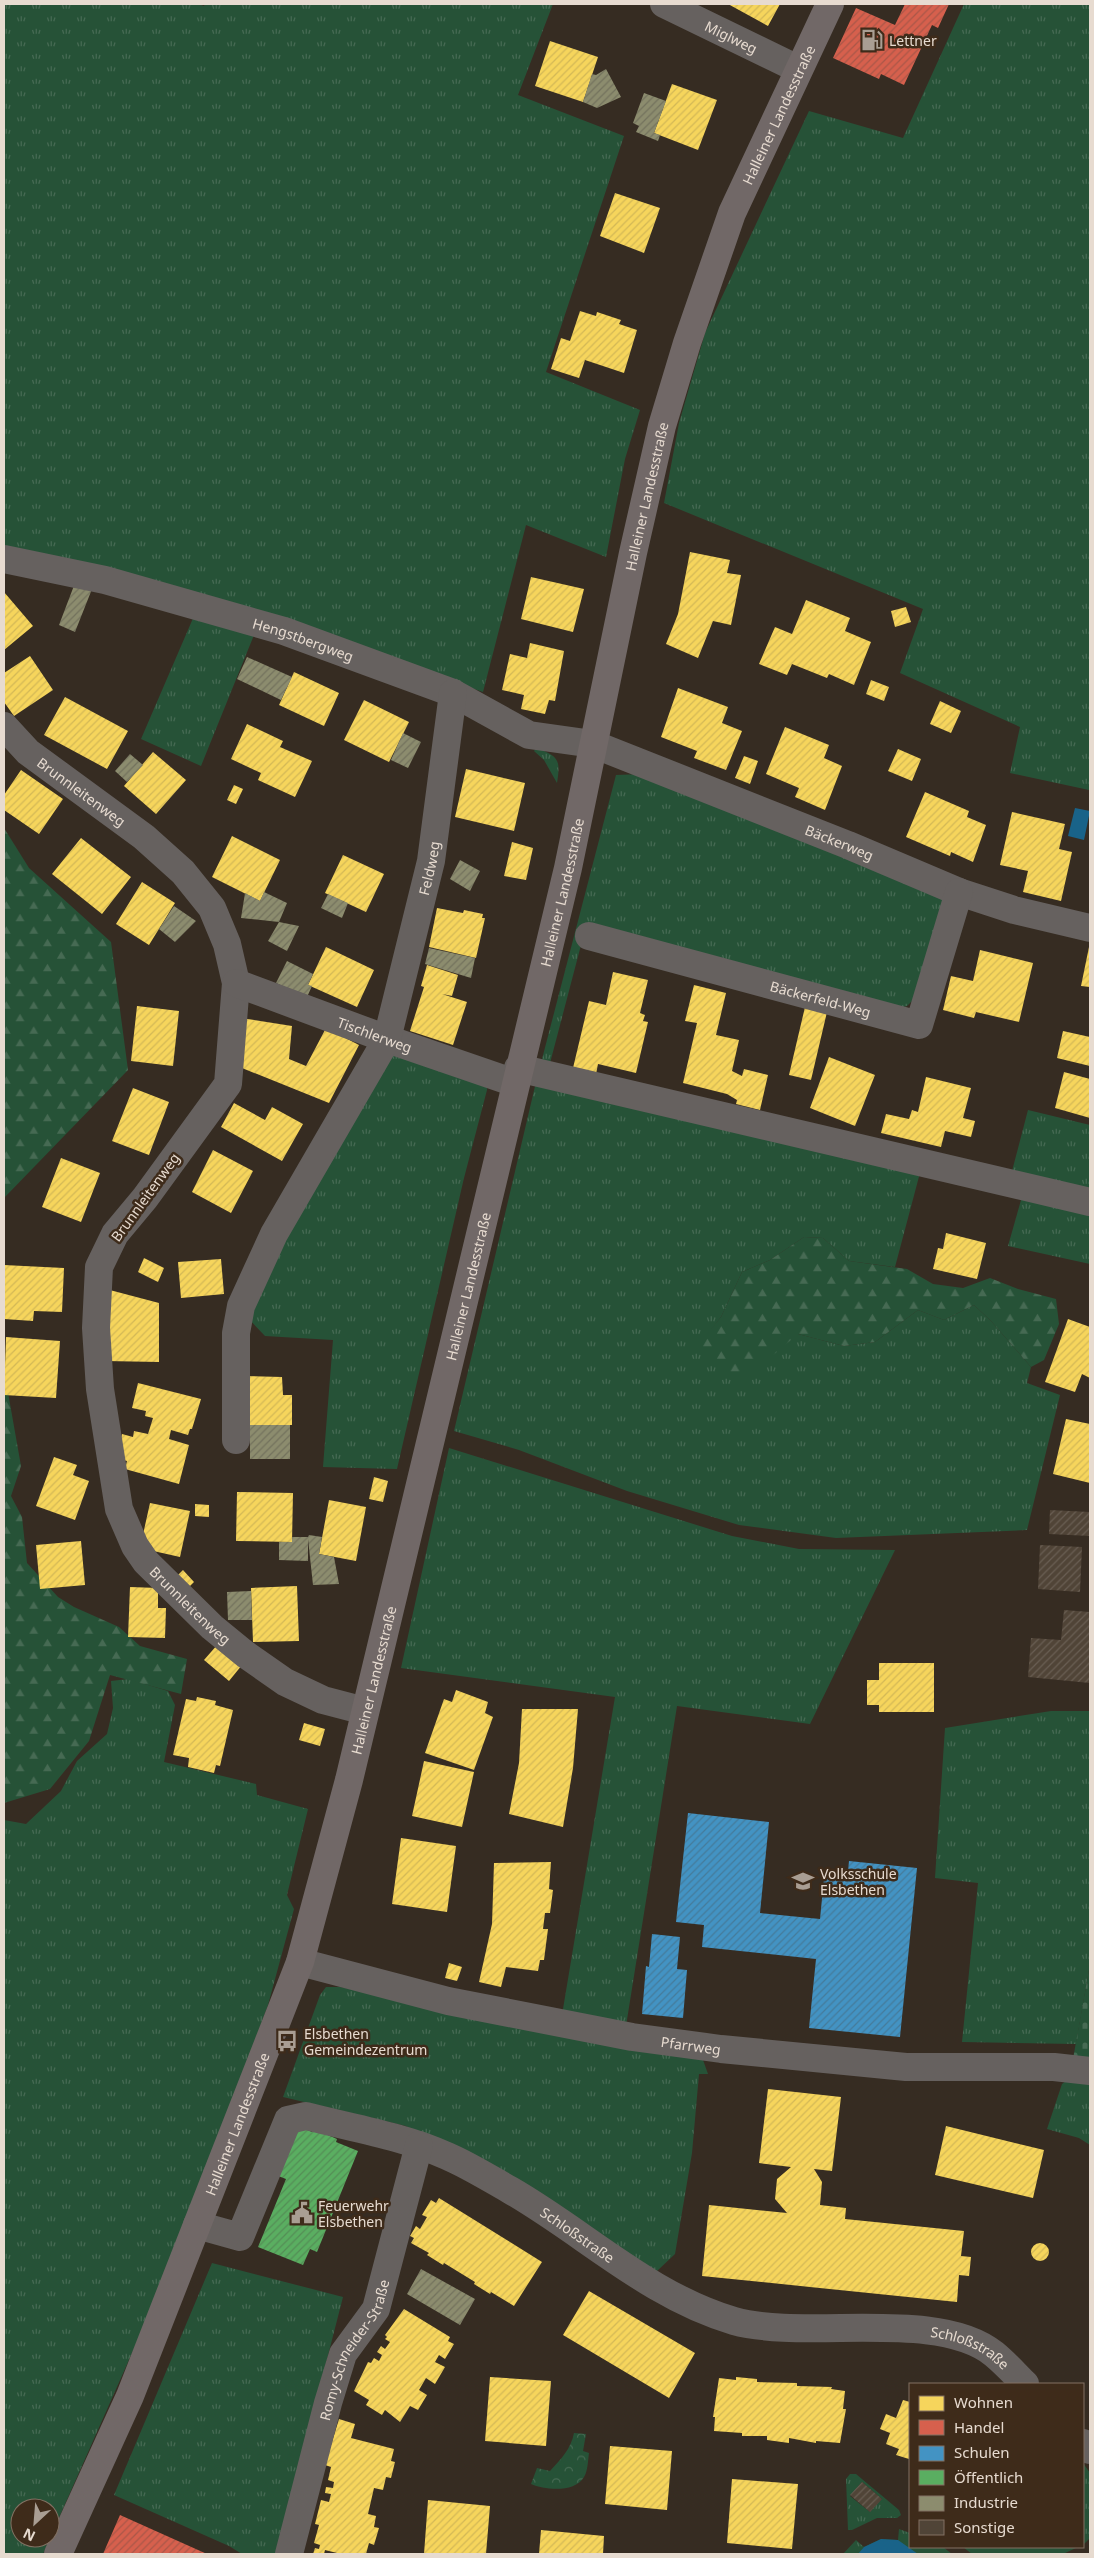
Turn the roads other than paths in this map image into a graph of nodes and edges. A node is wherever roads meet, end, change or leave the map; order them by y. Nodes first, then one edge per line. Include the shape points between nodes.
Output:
1 (664, 4) edge
2 (830, 4) edge
3 (798, 69) junction
4 (4, 559) edge
5 (453, 693) junction
6 (4, 726) edge
7 (593, 744) junction
8 (959, 892) junction
9 (1090, 928) edge
10 (589, 936) dead end
11 (236, 983) junction
12 (387, 1039) junction
13 (517, 1075) junction
14 (1090, 1202) edge
15 (236, 1440) dead end
16 (365, 1711) junction
17 (300, 1962) junction
18 (1090, 2071) edge
19 (419, 2145) junction
20 (197, 2225) junction
21 (1024, 2383) edge
22 (58, 2554) edge
23 (289, 2554) edge

1 - 3 street, Miglweg
2 - 3 main road, Halleiner Landesstraße
3 - 7 main road, Halleiner Landesstraße via 732,213 687,343 662,426
4 - 5 street, Hengstbergweg via 105,580 198,605 284,631
5 - 7 street, Hengstbergweg via 529,735
5 - 12 street, Feldweg via 431,861
6 - 11 street, Brunnleitenweg via 28,752 144,837 183,872 212,908 227,944
7 - 8 street, Bäckerweg
7 - 13 main road, Halleiner Landesstraße via 568,868
8 - 9 street, Bäckerweg via 1014,910
8 - 10 street, Bäckerfeld-Weg via 919,1025
11 - 12 street, Tischlerweg
11 - 16 street, Brunnleitenweg via 228,1084 115,1234 99,1267 96,1328 100,1390 119,1509 135,1546 146,1562 212,1627 285,1682 323,1700
12 - 13 street, Tischlerweg
12 - 15 street, Feldweg via 274,1234 241,1306 236,1333
13 - 14 street, Tischlerweg
13 - 16 main road, Halleiner Landesstraße
16 - 17 main road, Halleiner Landesstraße
17 - 18 street, Pfarrweg via 448,2001 623,2036 906,2067
17 - 20 main road, Halleiner Landesstraße
19 - 20 street, Schloßstraße via 306,2116 288,2120 240,2237
19 - 21 street, Schloßstraße via 448,2156 511,2191 571,2244 699,2309 760,2326 920,2330 958,2336 993,2353
19 - 23 street, Romy-Schneider-Straße via 376,2309 343,2354
20 - 22 main road, Halleiner Landesstraße via 130,2396

